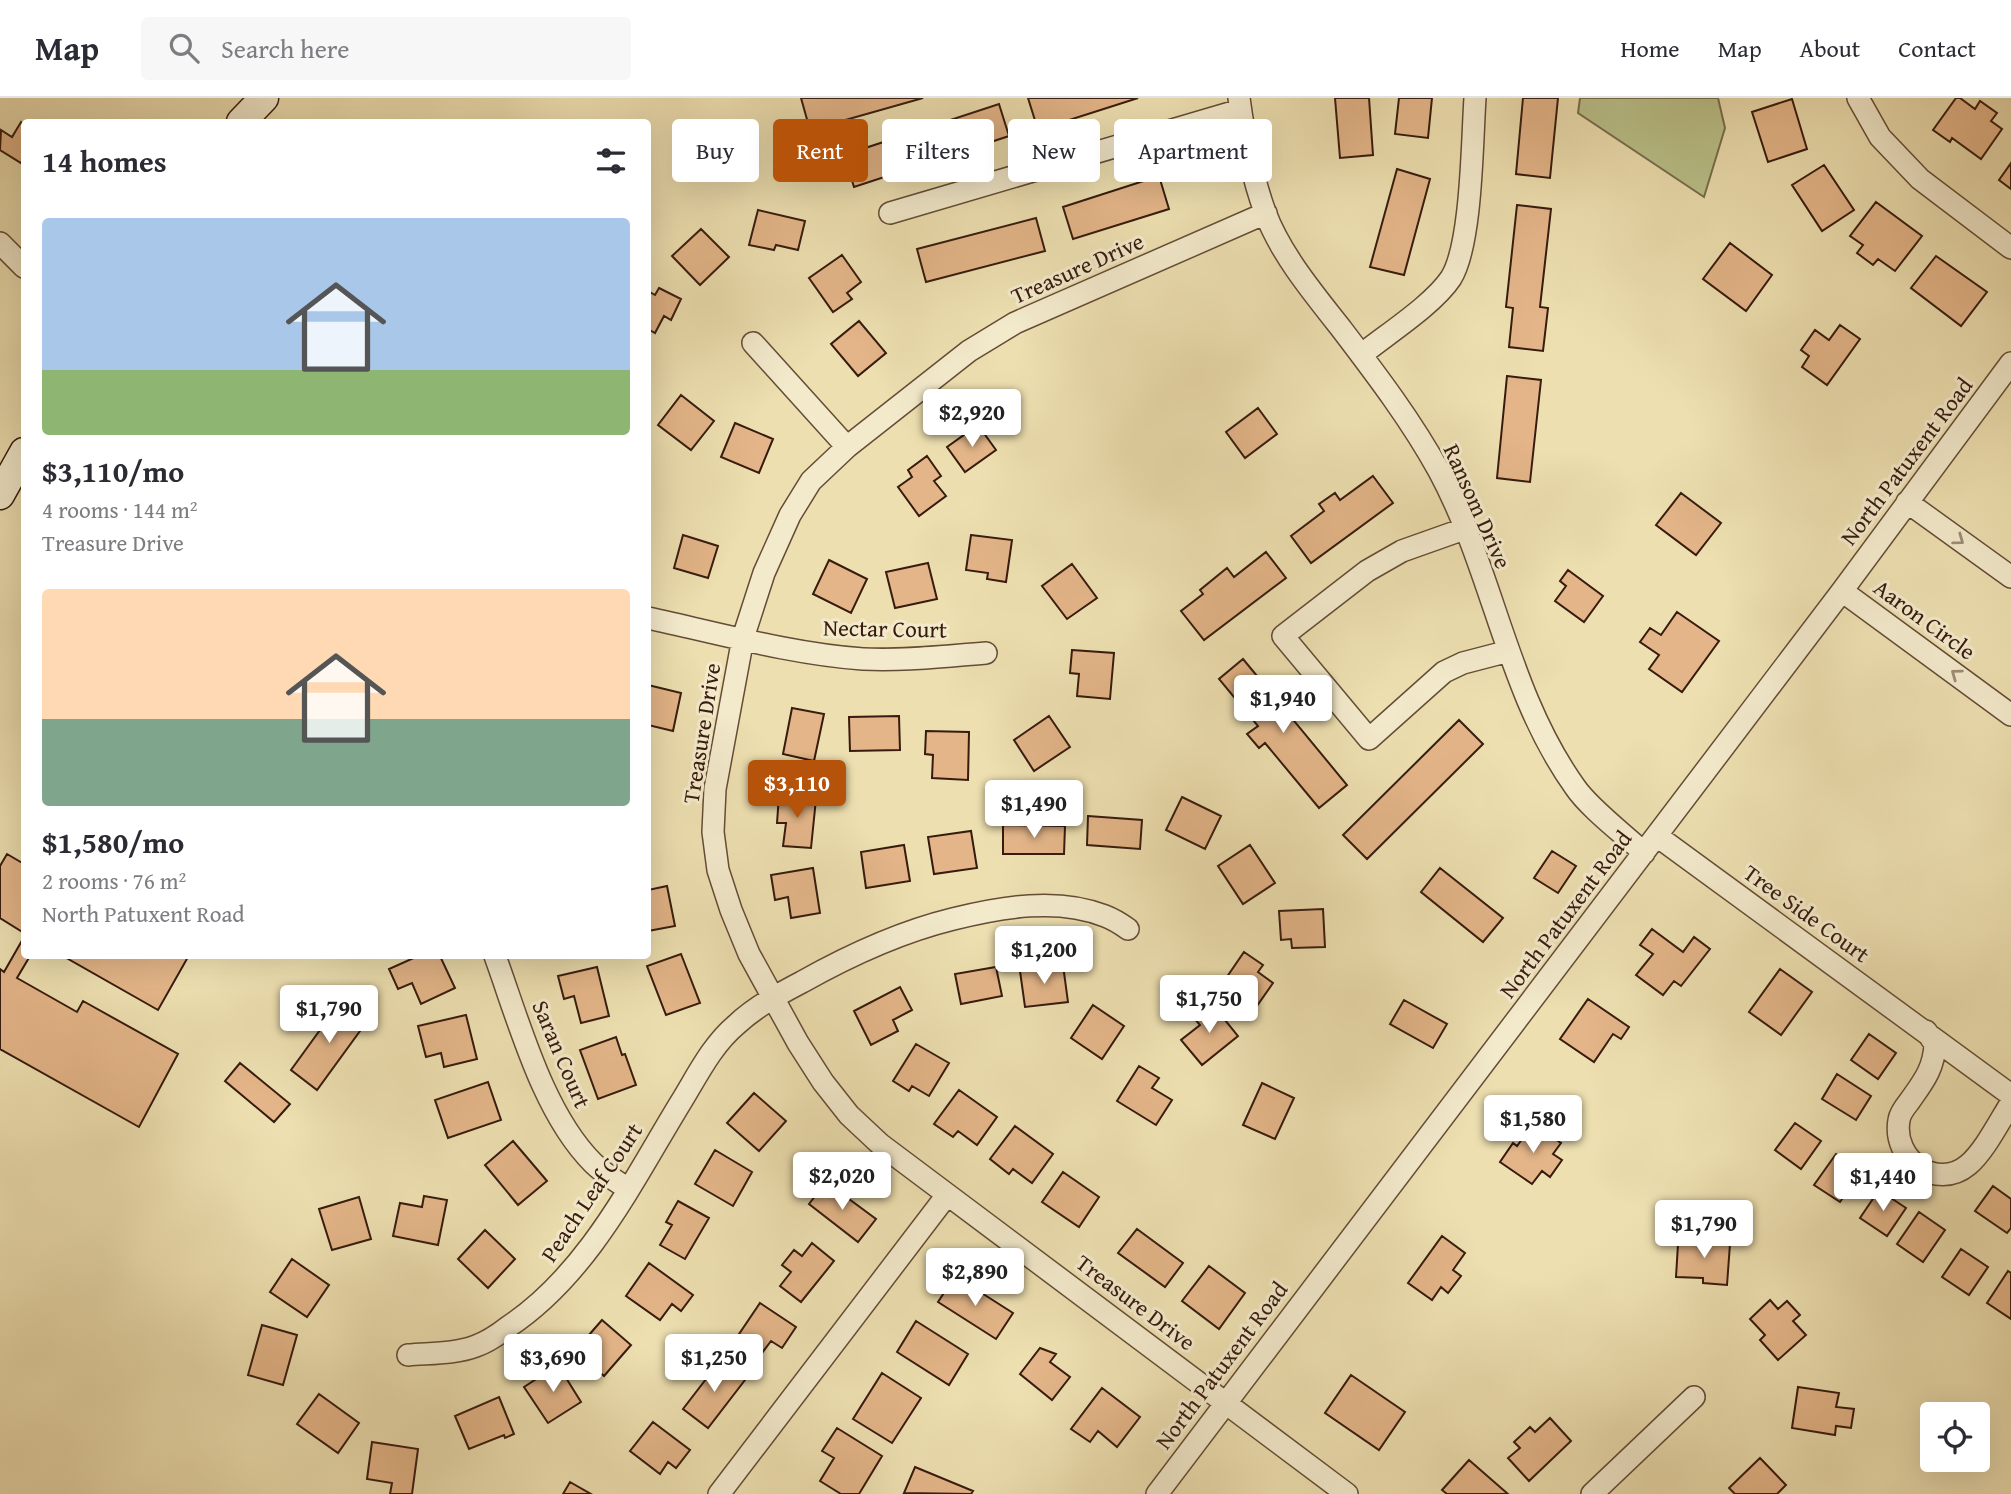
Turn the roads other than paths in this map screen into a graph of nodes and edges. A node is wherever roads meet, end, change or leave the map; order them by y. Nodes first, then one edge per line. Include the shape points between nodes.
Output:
1 (264, 98) edge
2 (1475, 98) edge
3 (1858, 98) edge
4 (1240, 104) edge
5 (244, 119) edge
6 (890, 213) dead end
7 (1266, 213) junction
8 (0, 243) edge
9 (2011, 248) edge
10 (21, 264) edge
11 (753, 343) dead end
12 (1361, 355) junction
13 (2011, 363) edge
14 (847, 447) junction
15 (21, 457) edge
16 (0, 495) edge
17 (1907, 502) junction
18 (1464, 529) junction
19 (2011, 577) edge
20 (1842, 591) junction
21 (651, 619) edge
22 (743, 638) junction
23 (1509, 651) junction
24 (986, 653) dead end
25 (2011, 715) edge
26 (1651, 844) junction
27 (1128, 929) dead end
28 (496, 959) edge
29 (774, 997) junction
30 (1926, 1031) junction
31 (2011, 1095) edge
32 (2011, 1104) edge
33 (628, 1189) junction
34 (947, 1195) junction
35 (408, 1355) dead end
36 (1694, 1397) dead end
37 (1226, 1402) junction
38 (719, 1494) edge
39 (1157, 1494) edge
40 (1347, 1494) edge
41 (1592, 1494) edge

1 - 5 main road
2 - 12 street via 1460,259 1435,297
3 - 9 street via 1880,137 1920,179
4 - 6 street
4 - 7 street, Ransom Drive
7 - 12 street, Ransom Drive via 1298,273
7 - 14 street, Treasure Drive via 1015,323 969,351
8 - 10 street
11 - 14 street
12 - 18 street, Ransom Drive via 1405,414 1440,473
13 - 17 street, North Patuxent Road
14 - 22 street, Treasure Drive via 811,481 790,515 764,573
15 - 16 main road
17 -> 19 street
17 - 20 street, North Patuxent Road
18 - 23 street, Ransom Drive
18 - 23 street via 1402,551 1367,570 1283,636 1369,739 1444,672
25 -> 20 street, Aaron Circle
20 - 26 street, North Patuxent Road
21 - 22 street, Nectar Court
22 - 24 street, Nectar Court via 863,659
22 - 29 street, Treasure Drive via 715,789 713,832 718,870 731,910
23 - 26 street, Ransom Drive via 1531,712 1577,791
26 - 30 street, Tree Side Court
26 - 37 street, North Patuxent Road
27 - 29 street, Peach Leaf Court via 1105,916 1075,908 1039,906 983,912 883,942
28 - 33 street, Saran Court via 550,1102 595,1165
29 - 33 street, Peach Leaf Court via 735,1025 715,1047
29 - 34 street, Treasure Drive via 816,1072 849,1115
30 - 31 street, Tree Side Court
30 - 32 street via 1935,1044 1930,1073 1899,1116 1897,1136 1912,1163 1941,1174 1968,1165
33 - 35 street, Peach Leaf Court via 569,1274 531,1312 478,1346
34 - 37 street, Treasure Drive
34 - 38 street
36 - 41 street
37 - 39 street, North Patuxent Road
37 - 40 street, Treasure Drive

